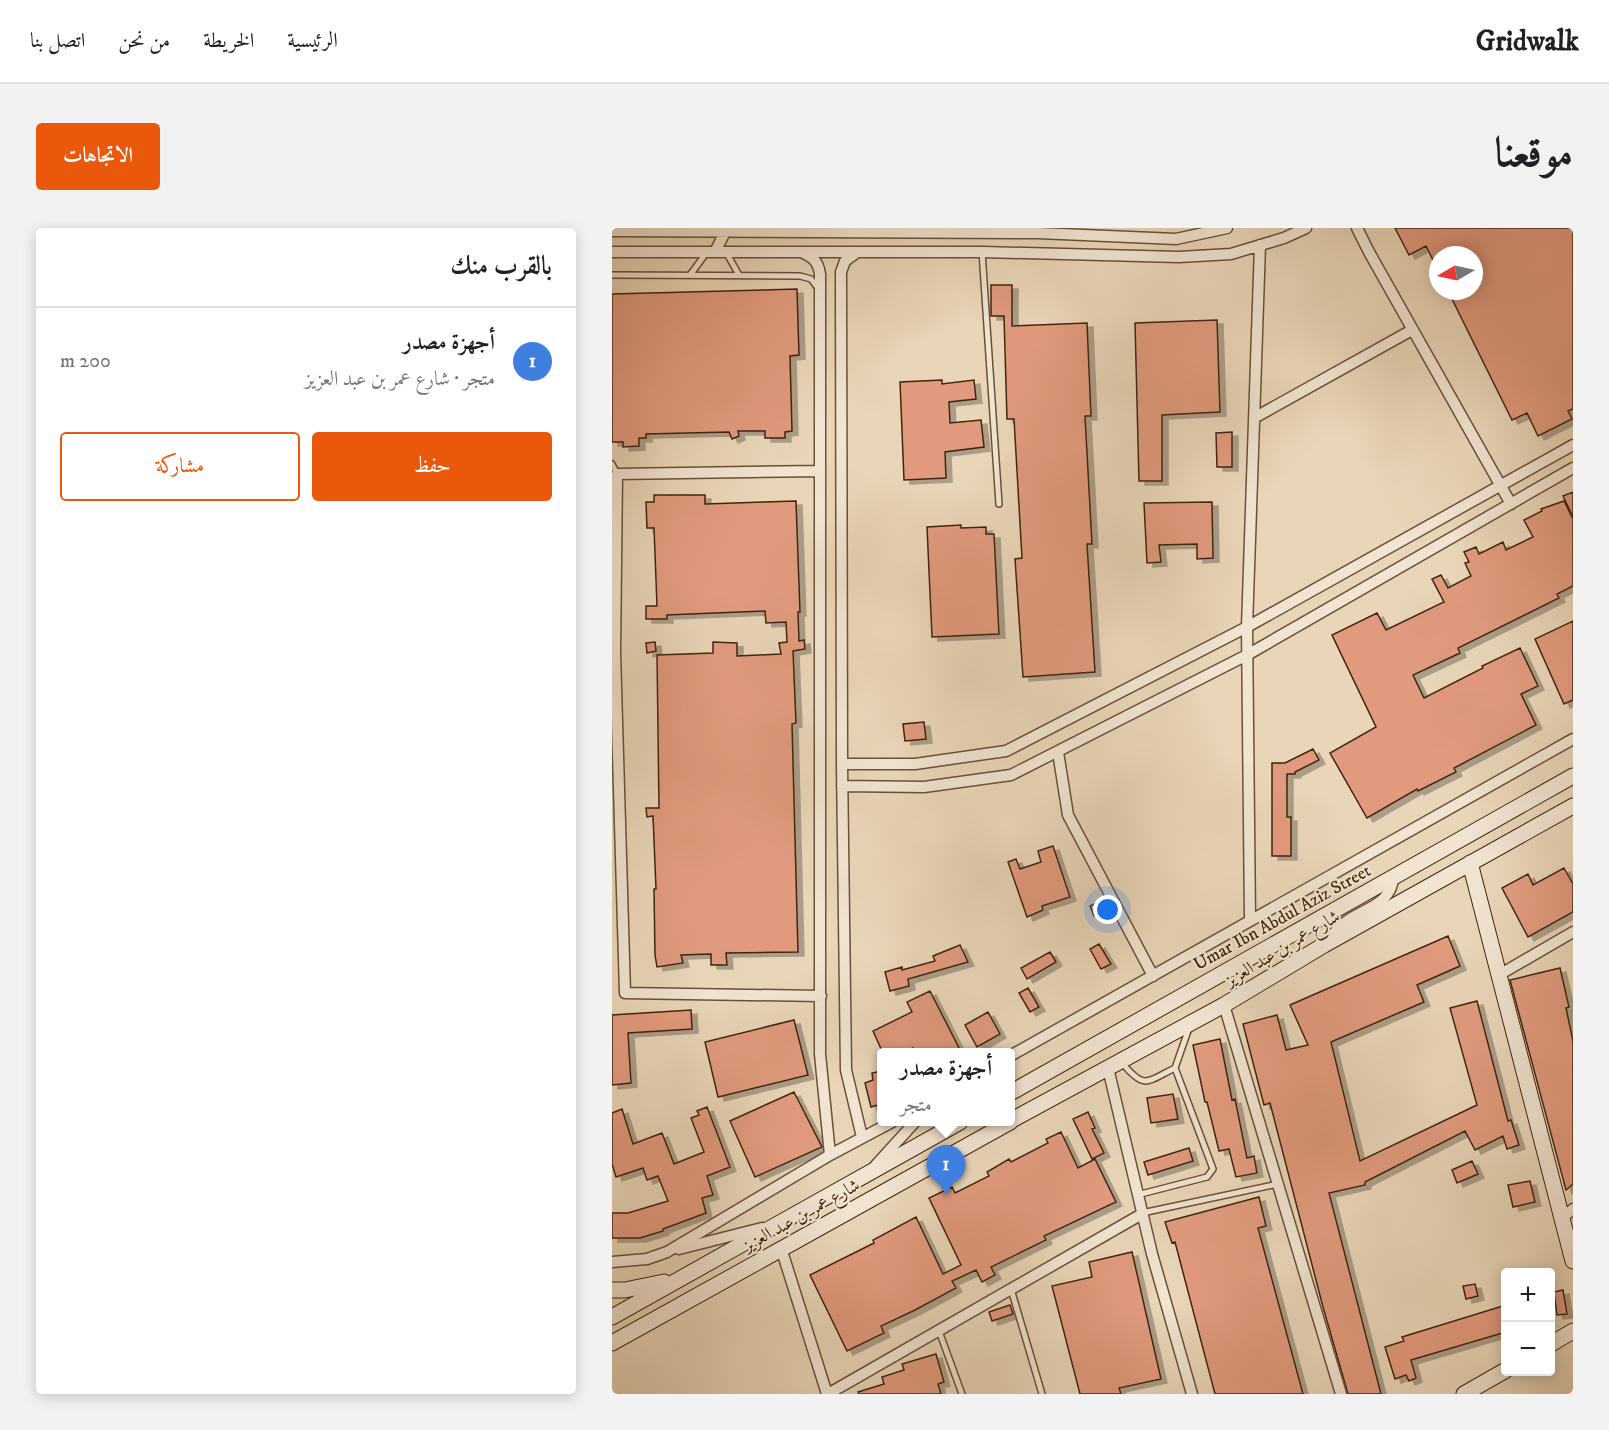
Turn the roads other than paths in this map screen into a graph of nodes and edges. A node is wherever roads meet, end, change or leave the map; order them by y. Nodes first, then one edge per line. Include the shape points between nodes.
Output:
1 (1227, 228) edge
2 (1306, 228) edge
3 (1357, 228) edge
4 (727, 229) edge
5 (706, 230) edge
6 (847, 230) edge
7 (934, 230) edge
8 (612, 231) edge
9 (1038, 231) edge
10 (1260, 245) junction
11 (612, 252) edge
12 (716, 252) junction
13 (801, 252) junction
14 (982, 252) junction
15 (856, 253) junction
16 (612, 275) edge
17 (690, 275) junction
18 (739, 275) junction
19 (820, 297) junction
20 (1412, 330) junction
21 (1254, 418) junction
22 (1573, 446) edge
23 (1573, 468) edge
24 (615, 469) edge
25 (820, 471) junction
26 (1501, 485) junction
27 (999, 504) dead end
28 (1511, 504) junction
29 (1247, 627) junction
30 (614, 653) edge
31 (1247, 654) junction
32 (1573, 739) edge
33 (1058, 752) junction
34 (842, 764) junction
35 (1573, 776) edge
36 (842, 786) junction
37 (1573, 806) edge
38 (1470, 863) junction
39 (1393, 878) junction
40 (1250, 920) junction
41 (1573, 932) edge
42 (1324, 945) junction
43 (1499, 975) junction
44 (1153, 976) junction
45 (821, 996) junction
46 (1224, 1005) junction
47 (1190, 1023) junction
48 (1015, 1054) edge
49 (1114, 1065) junction
50 (1175, 1068) junction
51 (1015, 1091) edge
52 (1015, 1118) edge
53 (884, 1126) edge
54 (911, 1126) edge
55 (953, 1126) edge
56 (1001, 1126) edge
57 (862, 1137) junction
58 (830, 1155) junction
59 (872, 1170) junction
60 (1278, 1184) junction
61 (843, 1187) junction
62 (1137, 1195) junction
63 (1568, 1213) edge
64 (1142, 1214) junction
65 (777, 1224) junction
66 (781, 1248) junction
67 (667, 1252) junction
68 (1573, 1261) edge
69 (612, 1262) edge
70 (681, 1278) junction
71 (1011, 1289) junction
72 (612, 1290) edge
73 (612, 1317) edge
74 (939, 1330) junction
75 (1573, 1331) edge
76 (1555, 1342) edge
77 (612, 1343) edge
78 (1501, 1373) edge
79 (1188, 1392) edge
80 (827, 1394) edge
81 (962, 1394) edge
82 (1042, 1394) edge
83 (1341, 1394) edge
84 (1464, 1394) edge

1 - 9 street via 1176,238
2 - 10 street
3 - 20 street
4 - 5 street
4 - 6 street
4 - 12 street
5 - 8 street
5 - 12 street
6 - 7 street
7 - 9 street
10 - 14 street via 1231,254 1179,257
10 - 21 street
11 - 12 street
12 - 13 street
12 - 17 lane
12 - 18 lane
13 - 15 street
13 - 19 street via 812,257 819,267
14 - 15 street
14 - 27 lane
15 - 34 street via 845,261 841,272
16 - 17 lane
17 - 18 lane
18 - 19 lane via 806,277 815,282
19 - 25 street
20 - 21 street
20 - 26 street
21 - 29 street
22 - 26 street
23 - 28 street
24 - 25 street
24 - 30 street
25 - 45 street
26 - 28 street
26 - 29 street
28 - 31 street
29 - 31 street
29 - 34 street via 1006,751 915,764
30 - 45 street via 625,993
31 - 33 street
31 - 40 street
32 - 40 street
33 - 36 street via 1011,775 924,788
33 - 44 street via 1068,815
34 - 36 street
35 - 39 main road, Umar Ibn Abdul Aziz Street
36 - 57 street via 846,1070
37 - 38 main road, شارع عمر بن عبد العزيز
38 - 42 main road, شارع عمر بن عبد العزيز
38 - 43 main road
39 - 42 street via 1393,888 1383,901 1345,922
39 - 51 main road, Umar Ibn Abdul Aziz Street
40 - 44 street
41 - 43 street
42 - 46 main road, شارع عمر بن عبد العزيز
43 - 63 main road
44 - 48 street
45 - 58 street via 820,1054
46 - 47 main road, شارع عمر بن عبد العزيز
46 - 60 street
47 - 49 main road, شارع عمر بن عبد العزيز
47 - 50 lane
49 - 50 lane via 1141,1082
49 - 52 main road, شارع عمر بن عبد العزيز
49 - 62 street
50 - 62 lane via 1214,1169 1207,1177
53 - 57 street
54 - 59 street
55 - 59 main road
56 - 66 main road, شارع عمر بن عبد العزيز
57 - 58 street
58 - 67 street
59 - 61 main road, شارع عمر بن عبد العزيز
60 - 64 lane
60 - 83 street
61 - 65 main road, شارع عمر بن عبد العزيز
61 - 66 main road via 818,1210 784,1230 779,1237
62 - 64 street
63 - 68 main road
64 - 71 street
64 - 79 street
65 - 67 street
65 - 70 main road, شارع عمر بن عبد العزيز
66 - 77 main road, شارع عمر بن عبد العزيز
66 - 80 street
67 - 69 street via 647,1259
70 - 72 main road
70 - 73 main road, شارع عمر بن عبد العزيز
71 - 74 street
71 - 82 lane
74 - 80 street
74 - 81 lane
75 - 76 main road
78 - 84 main road

